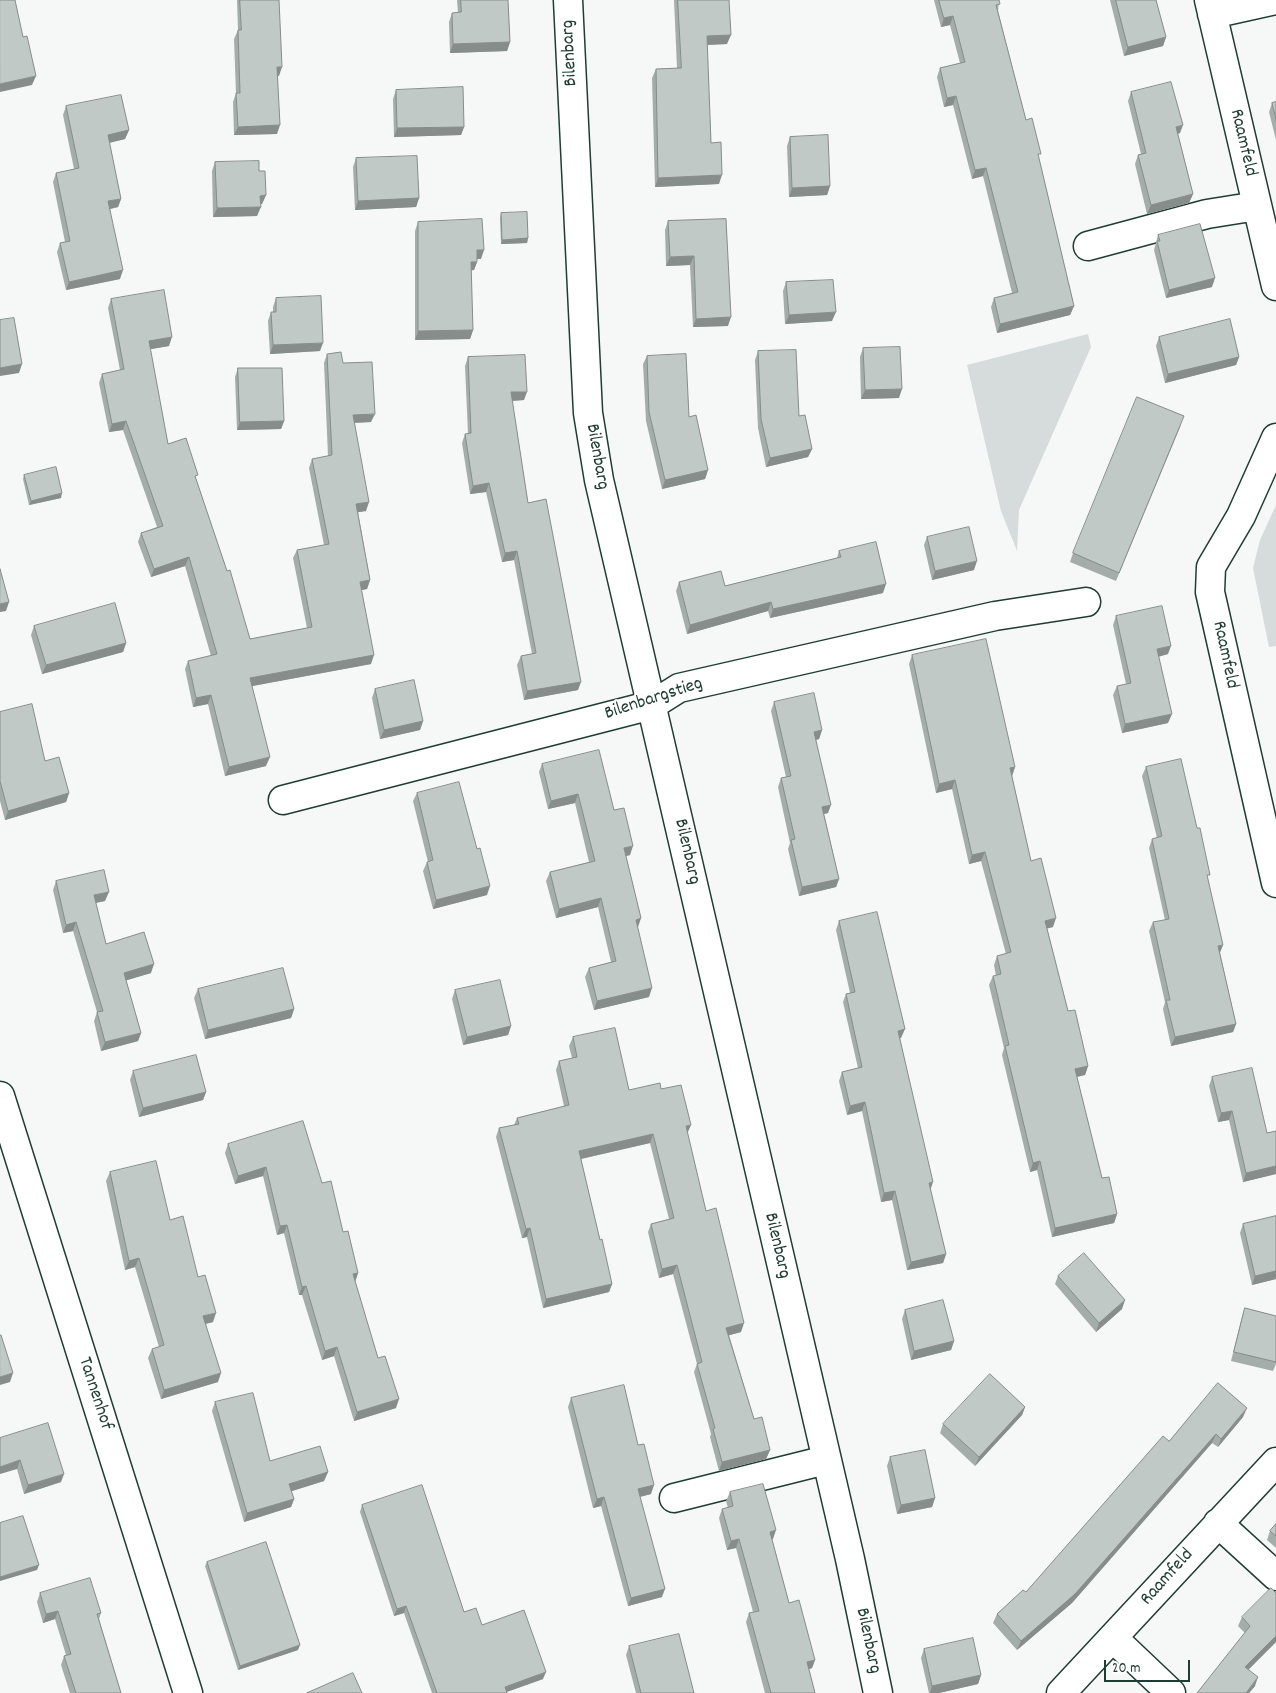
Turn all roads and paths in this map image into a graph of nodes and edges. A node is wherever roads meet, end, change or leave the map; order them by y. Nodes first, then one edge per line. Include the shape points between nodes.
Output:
1 (568, 0) edge
2 (1276, 0) edge
3 (1211, 7) edge
4 (1257, 206) junction
5 (1088, 246) dead end
6 (1276, 286) edge
7 (1276, 438) edge
8 (1086, 602) dead end
9 (652, 705) junction
10 (283, 800) dead end
11 (1272, 852) edge
12 (1276, 883) edge
13 (0, 1096) edge
14 (826, 1460) junction
15 (1276, 1462) edge
16 (674, 1498) dead end
17 (1218, 1523) junction
18 (1276, 1576) edge
19 (1113, 1638) junction
20 (188, 1693) edge
21 (878, 1693) edge
22 (1061, 1693) edge
23 (1171, 1693) edge

1 - 9 street, Bilenbarg via 588,413 598,480
2 - 3 street
3 - 4 street, Raamfeld
4 - 5 street via 1207,214
4 - 6 street, Raamfeld
7 - 11 street, Raamfeld via 1241,516 1211,566 1210,592
8 - 9 street, Bilenbargstieg via 995,616 679,688
9 - 10 street, Bilenbargstieg
9 - 14 street, Bilenbarg
11 - 12 street, Raamfeld
13 - 20 street, Tannenhof
14 - 16 street
14 - 21 street, Bilenbarg
15 - 17 street, Raamfeld
17 - 18 street
17 - 19 street, Raamfeld
19 - 22 street, Raamfeld
19 - 23 street

